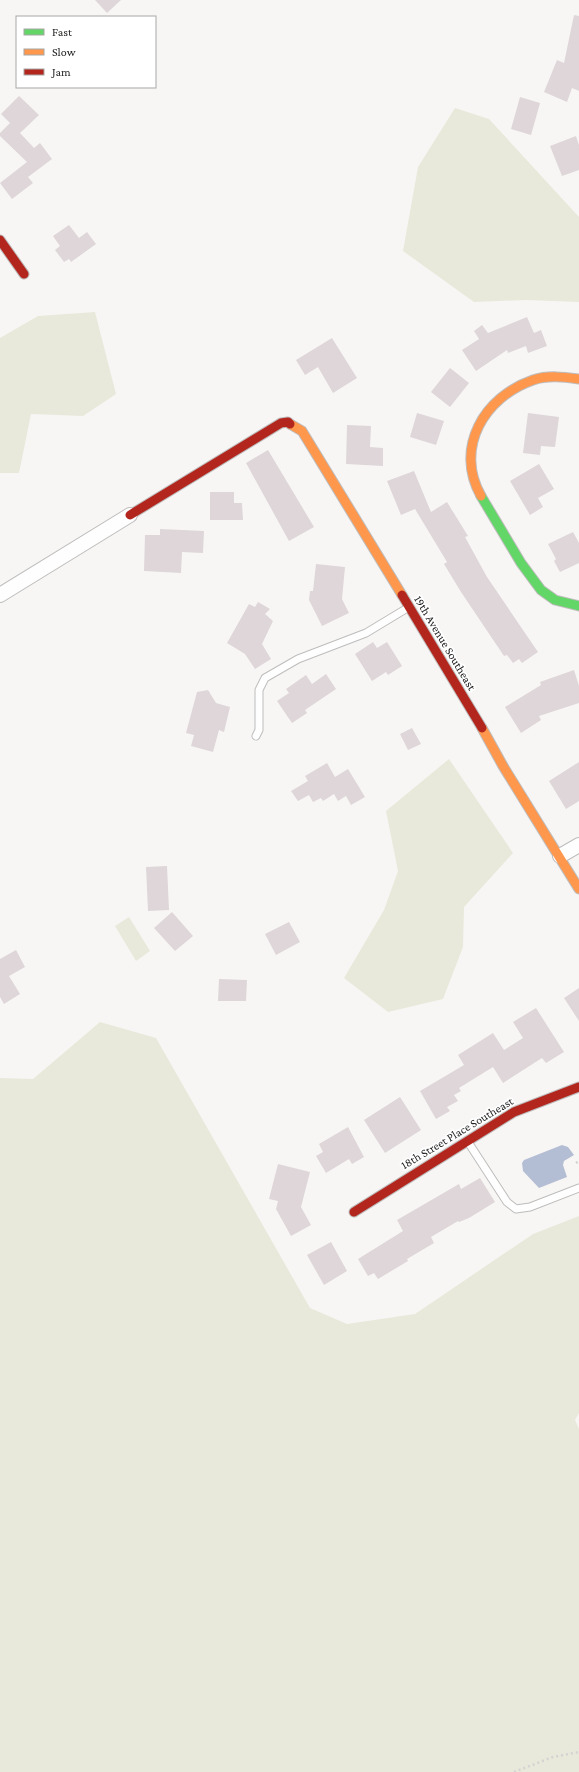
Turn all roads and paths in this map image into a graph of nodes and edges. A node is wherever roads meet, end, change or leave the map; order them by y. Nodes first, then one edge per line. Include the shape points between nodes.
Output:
1 (0, 240) edge
2 (24, 274) dead end
3 (579, 379) edge
4 (130, 515) joint
5 (0, 595) edge
6 (579, 606) edge
7 (409, 607) junction
8 (256, 736) dead end
9 (579, 845) edge
10 (560, 856) junction
11 (579, 888) edge
12 (579, 1087) edge
13 (466, 1140) junction
14 (579, 1188) edge
15 (354, 1212) dead end
16 (579, 1752) edge
17 (514, 1772) edge

1 - 2 street
3 - 6 street via 562,377 533,380 497,402 478,424 472,439 470,460 475,484 533,581 556,602
4 - 5 street
4 - 7 street, 19th Avenue Southeast via 281,422 288,422 302,431
7 - 8 lane via 366,632 298,659 265,678 259,690 259,730
7 - 10 street, 19th Avenue Southeast via 503,766
9 - 10 street
10 - 11 street, 19th Avenue Southeast
12 - 13 street, 18th Street Place Southeast via 514,1112
13 - 14 lane via 511,1206 522,1209 530,1207
13 - 15 street, 18th Street Place Southeast
16 - 17 path via 553,1757

